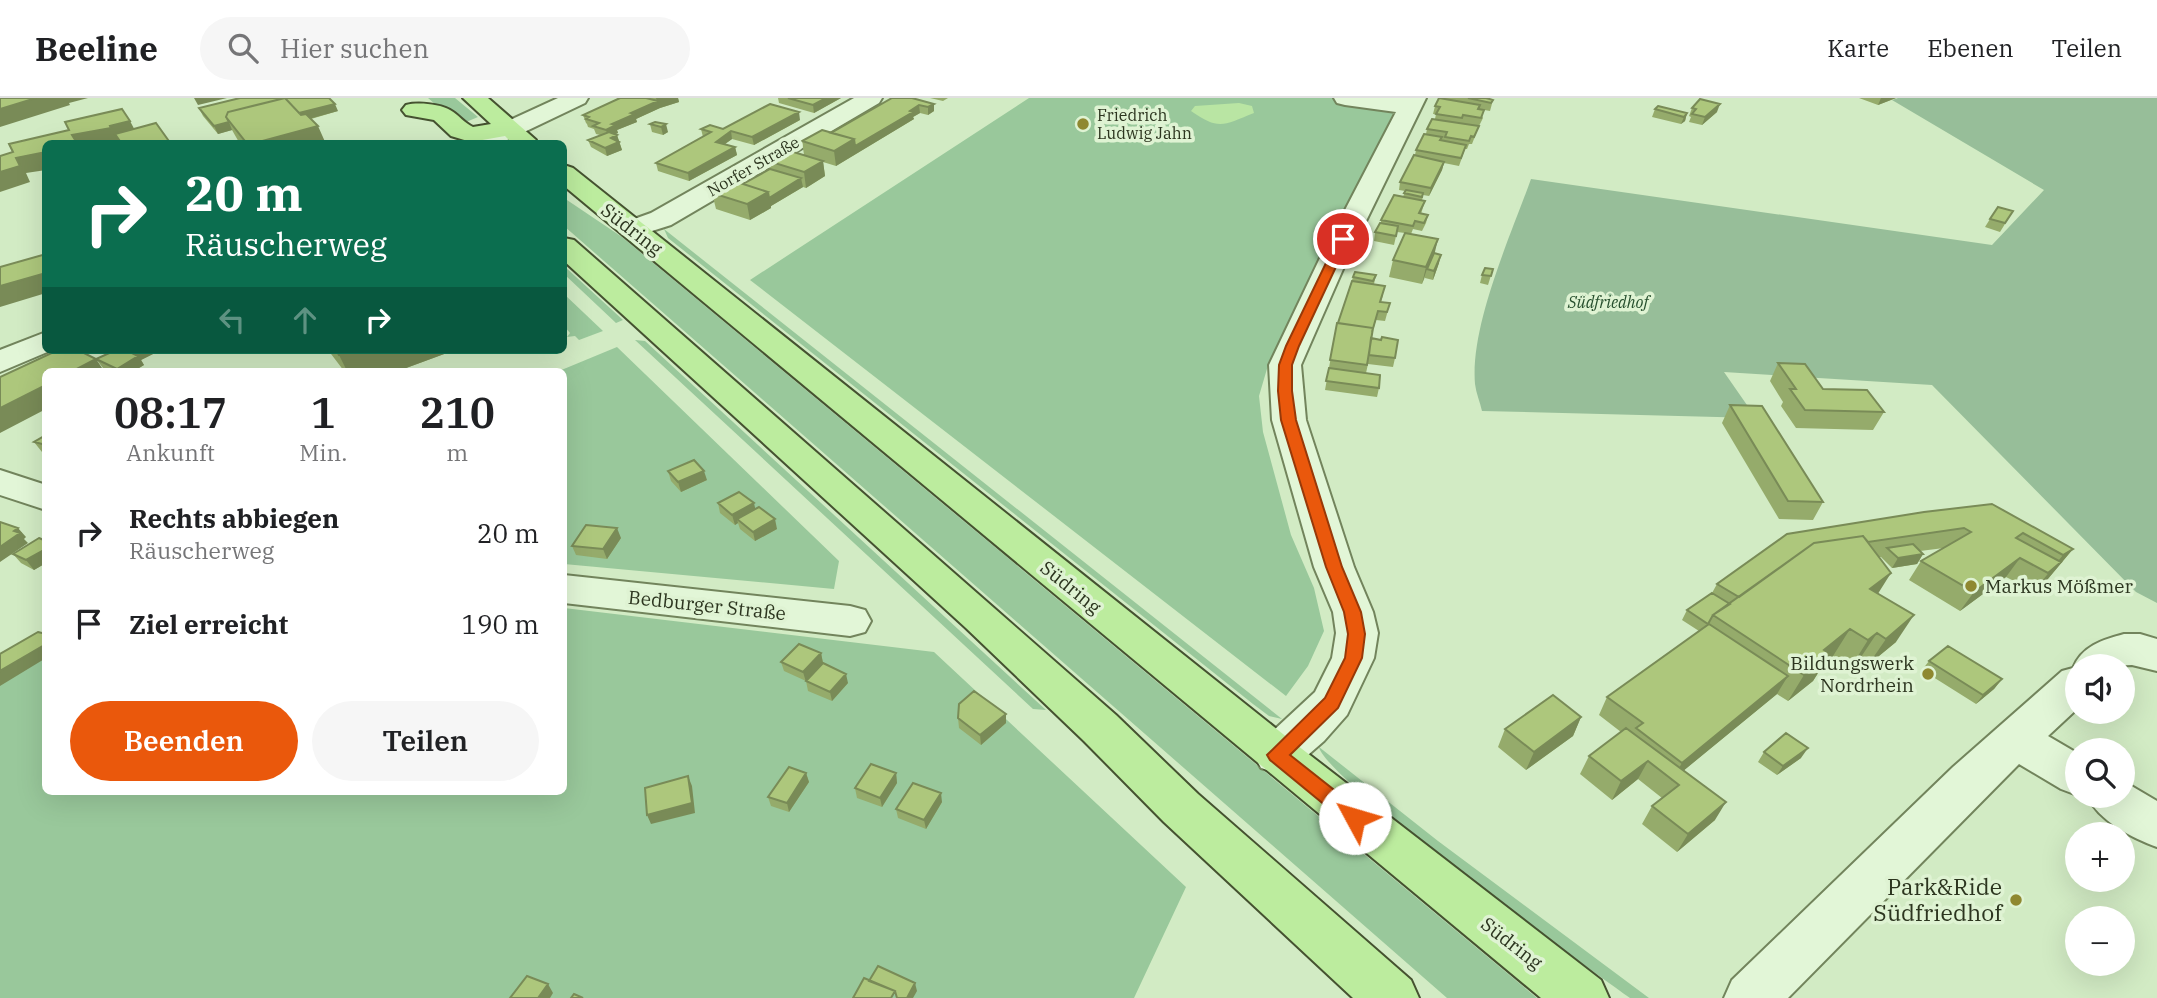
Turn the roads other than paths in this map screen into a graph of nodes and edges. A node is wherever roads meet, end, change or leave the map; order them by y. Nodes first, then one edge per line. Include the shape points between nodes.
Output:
1 (474, 98) edge
2 (577, 98) edge
3 (871, 98) edge
4 (1345, 98) edge
5 (1412, 103) edge
6 (407, 104) edge
7 (519, 136) edge
8 (446, 140) edge
9 (498, 140) edge
10 (567, 175) edge
11 (633, 229) junction
12 (567, 249) edge
13 (42, 343) edge
14 (0, 362) edge
15 (0, 482) edge
16 (42, 497) edge
17 (567, 589) edge
18 (850, 621) dead end
19 (2111, 654) edge
20 (2157, 656) edge
21 (2065, 693) edge
22 (2014, 738) junction
23 (1277, 755) junction
24 (2065, 769) edge
25 (2129, 808) edge
26 (2157, 826) edge
27 (1392, 998) edge
28 (1582, 998) edge
29 (1751, 998) edge

1 - 7 main road
2 - 7 street
3 - 11 street, Norfer Straße via 660,219
4 - 5 street
5 - 23 street via 1285,365 1289,420 1357,634 1353,658 1332,703
6 - 7 main road via 441,114 465,134
6 - 8 main road
7 - 9 street
10 - 11 main road, Südring
11 - 23 main road, Südring
12 - 27 main road via 980,618
13 - 14 street
15 - 16 street
17 - 18 street, Bedburger Straße
19 - 20 street via 2127,648
21 - 22 street
22 - 24 street
22 - 29 street
23 - 28 main road, Südring
25 - 26 street

